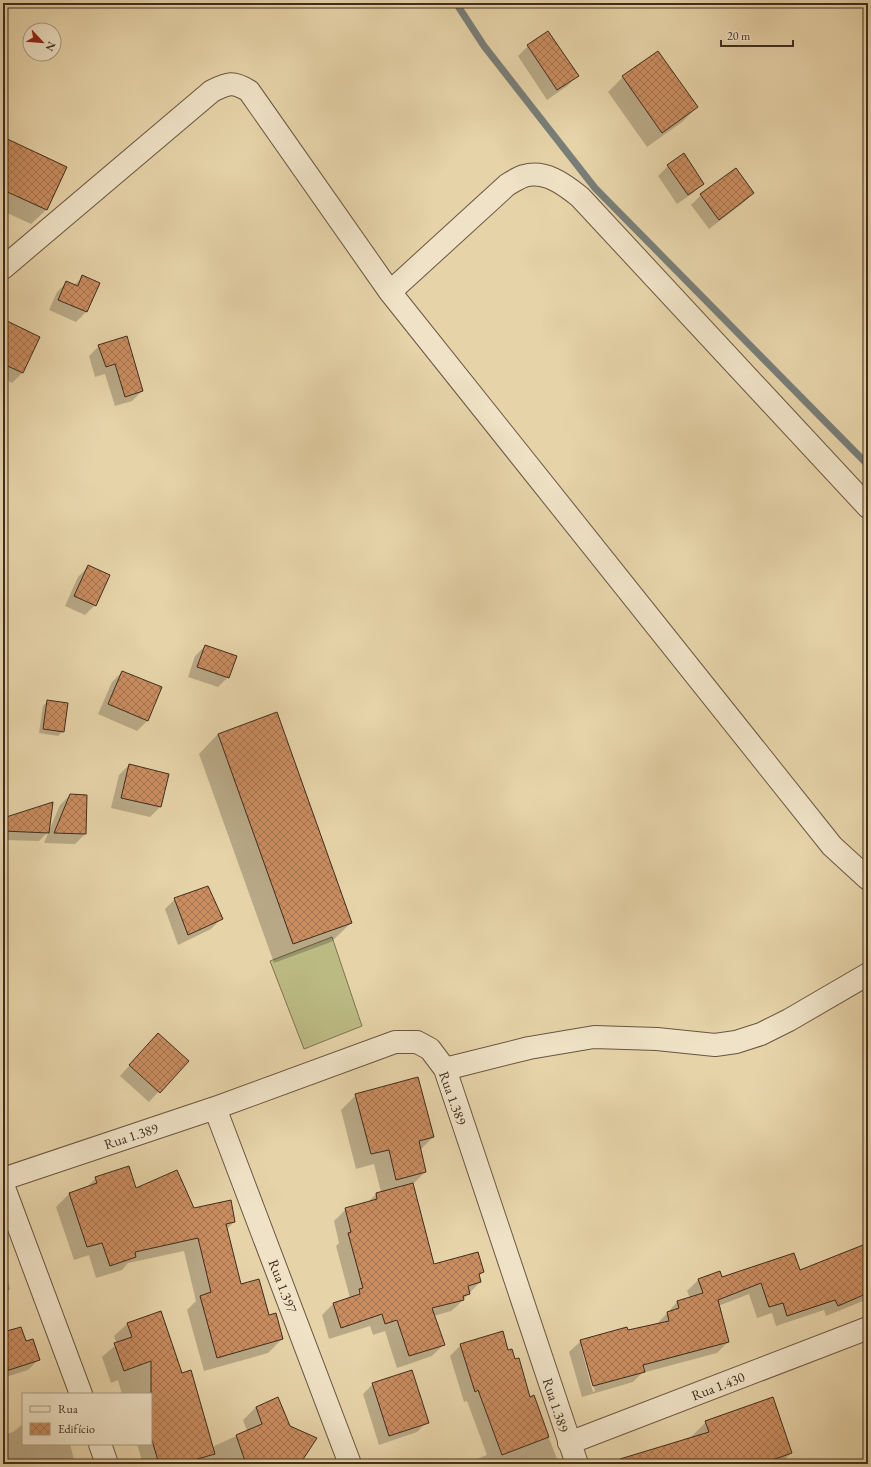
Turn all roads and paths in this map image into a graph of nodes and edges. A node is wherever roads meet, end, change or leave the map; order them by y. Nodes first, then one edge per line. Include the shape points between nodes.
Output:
1 (3, 268) edge
2 (390, 292) junction
3 (868, 507) edge
4 (868, 879) edge
5 (868, 974) edge
6 (445, 1069) junction
7 (216, 1108) junction
8 (3, 1178) edge
9 (3, 1185) edge
10 (868, 1328) edge
11 (81, 1393) edge
12 (569, 1443) junction
13 (100, 1445) edge
14 (107, 1464) edge
15 (350, 1464) edge
16 (577, 1464) edge

1 - 2 street via 212,90 226,84 238,84 249,91
2 - 3 street via 507,185 524,176 543,175 564,184 580,197
2 - 4 street via 832,846
5 - 6 street via 789,1020 761,1034 736,1042 715,1045 657,1039 594,1037 529,1048
6 - 7 street, Rua 1.389 via 430,1049 417,1042 395,1042
6 - 12 street, Rua 1.389
7 - 8 street, Rua 1.389
7 - 15 street, Rua 1.397
9 - 11 street
10 - 12 street, Rua 1.430
12 - 16 street, Rua 1.389
13 - 14 street

